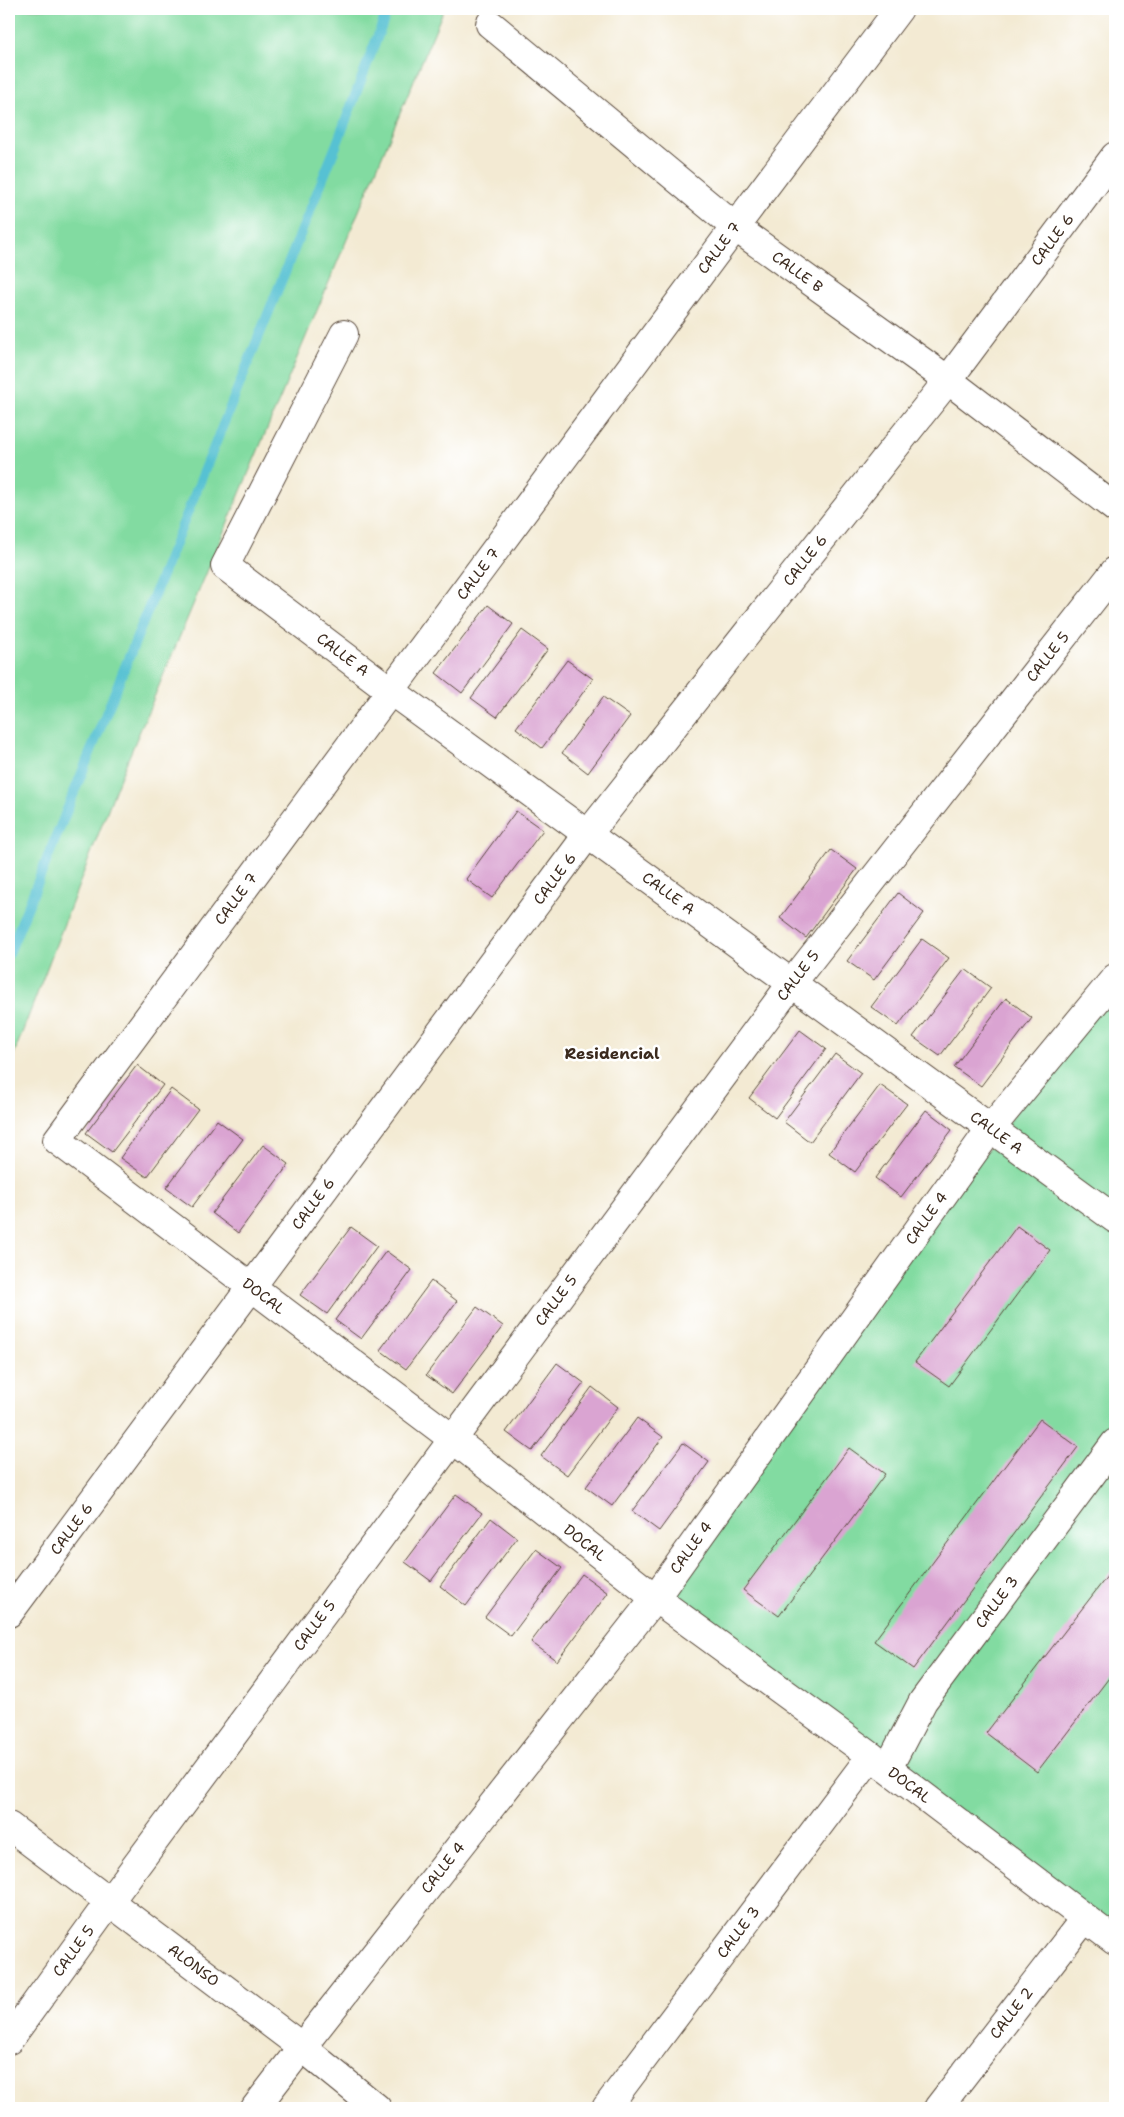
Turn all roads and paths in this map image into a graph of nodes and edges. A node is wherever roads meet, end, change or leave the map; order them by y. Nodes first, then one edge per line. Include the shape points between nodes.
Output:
1 (899, 9) edge
2 (490, 24) dead end
3 (1115, 156) edge
4 (735, 227) junction
5 (344, 334) dead end
6 (948, 380) junction
7 (1115, 508) edge
8 (1115, 571) edge
9 (391, 691) junction
10 (588, 834) junction
11 (1115, 978) edge
12 (792, 983) junction
13 (991, 1128) junction
14 (58, 1140) joint
15 (1115, 1219) edge
16 (251, 1286) junction
17 (453, 1439) junction
18 (1115, 1442) edge
19 (655, 1598) junction
20 (9, 1613) edge
21 (879, 1762) junction
22 (9, 1826) edge
23 (109, 1902) junction
24 (1085, 1918) junction
25 (1115, 1941) edge
26 (9, 2040) edge
27 (302, 2046) junction
28 (255, 2108) edge
29 (377, 2108) edge
30 (606, 2108) edge
31 (938, 2108) edge

1 - 4 street, CALLE 7
2 - 4 street, CALLE B
3 - 6 street, CALLE 6
4 - 6 street, CALLE B
4 - 9 street, CALLE 7
5 - 9 street, CALLE A via 225,566
6 - 7 street, CALLE B
6 - 10 street, CALLE 6
8 - 12 street, CALLE 5
9 - 10 street, CALLE A
9 - 14 street, CALLE 7
10 - 12 street, CALLE A
10 - 16 street, CALLE 6
11 - 13 street, CALLE 4
12 - 13 street, CALLE A
12 - 17 street, CALLE 5
13 - 15 street, CALLE A
13 - 19 street, CALLE 4
14 - 16 street, DOCAL
16 - 17 street, DOCAL
16 - 20 street, CALLE 6
17 - 19 street, DOCAL
17 - 23 street, CALLE 5
18 - 21 street, CALLE 3
19 - 21 street, DOCAL
19 - 27 street, CALLE 4
21 - 24 street, DOCAL
21 - 30 street, CALLE 3
22 - 23 street, ALONSO
23 - 26 street, CALLE 5
23 - 27 street, ALONSO
24 - 25 street, DOCAL
24 - 31 street, CALLE 2
27 - 28 street, CALLE 4
27 - 29 street, ALONSO

